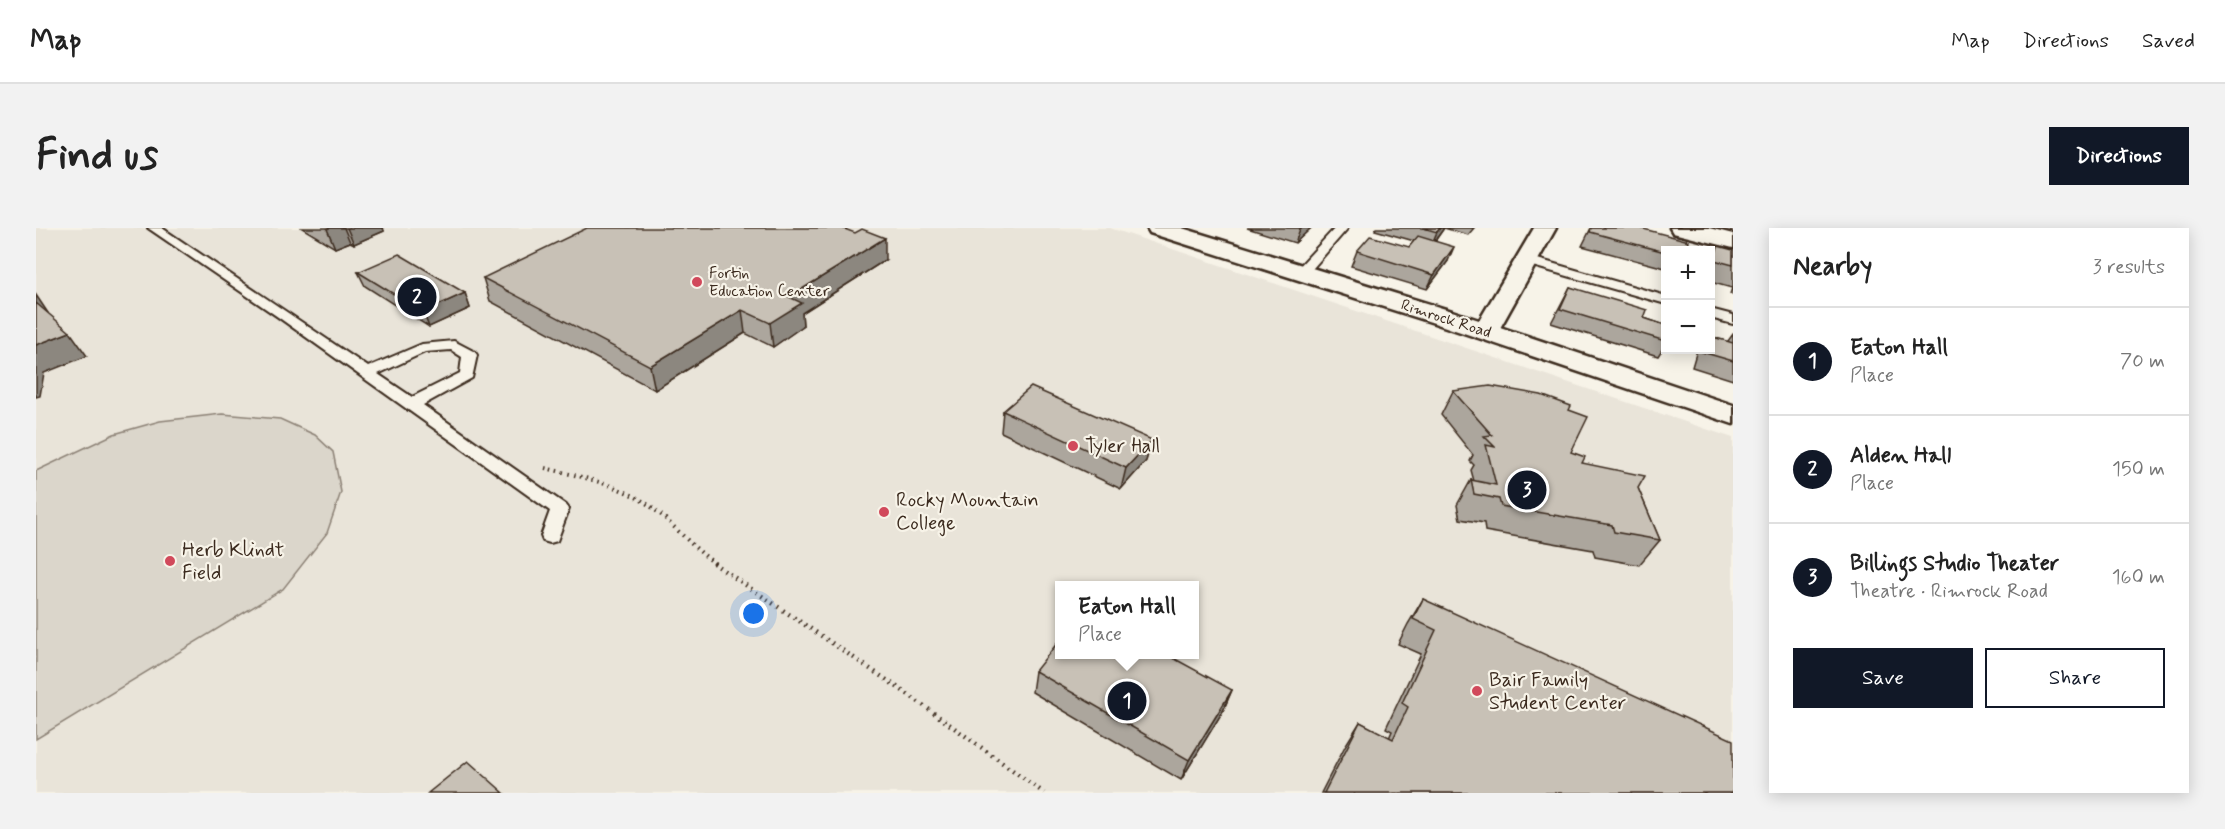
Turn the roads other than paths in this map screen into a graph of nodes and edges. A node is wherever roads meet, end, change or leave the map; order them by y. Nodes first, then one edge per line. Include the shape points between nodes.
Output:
1 (154, 228) edge
2 (1158, 228) edge
3 (1342, 228) edge
4 (1545, 228) edge
5 (1681, 228) edge
6 (1733, 242) edge
7 (1527, 260) junction
8 (1300, 273) junction
9 (1661, 299) edge
10 (1715, 315) edge
11 (1733, 320) edge
12 (1486, 332) junction
13 (367, 373) junction
14 (412, 404) junction
15 (1733, 415) edge
16 (550, 536) dead end

1 - 13 lane
2 - 8 main road, Rimrock Road
3 - 8 lane
4 - 7 main road
5 - 6 main road
7 - 9 lane
7 - 12 main road
8 - 12 main road, Rimrock Road
10 - 11 lane
12 - 15 main road, Rimrock Road
13 - 14 lane
13 - 14 lane via 422,348 454,345 470,355 467,375
14 - 16 lane via 560,509

